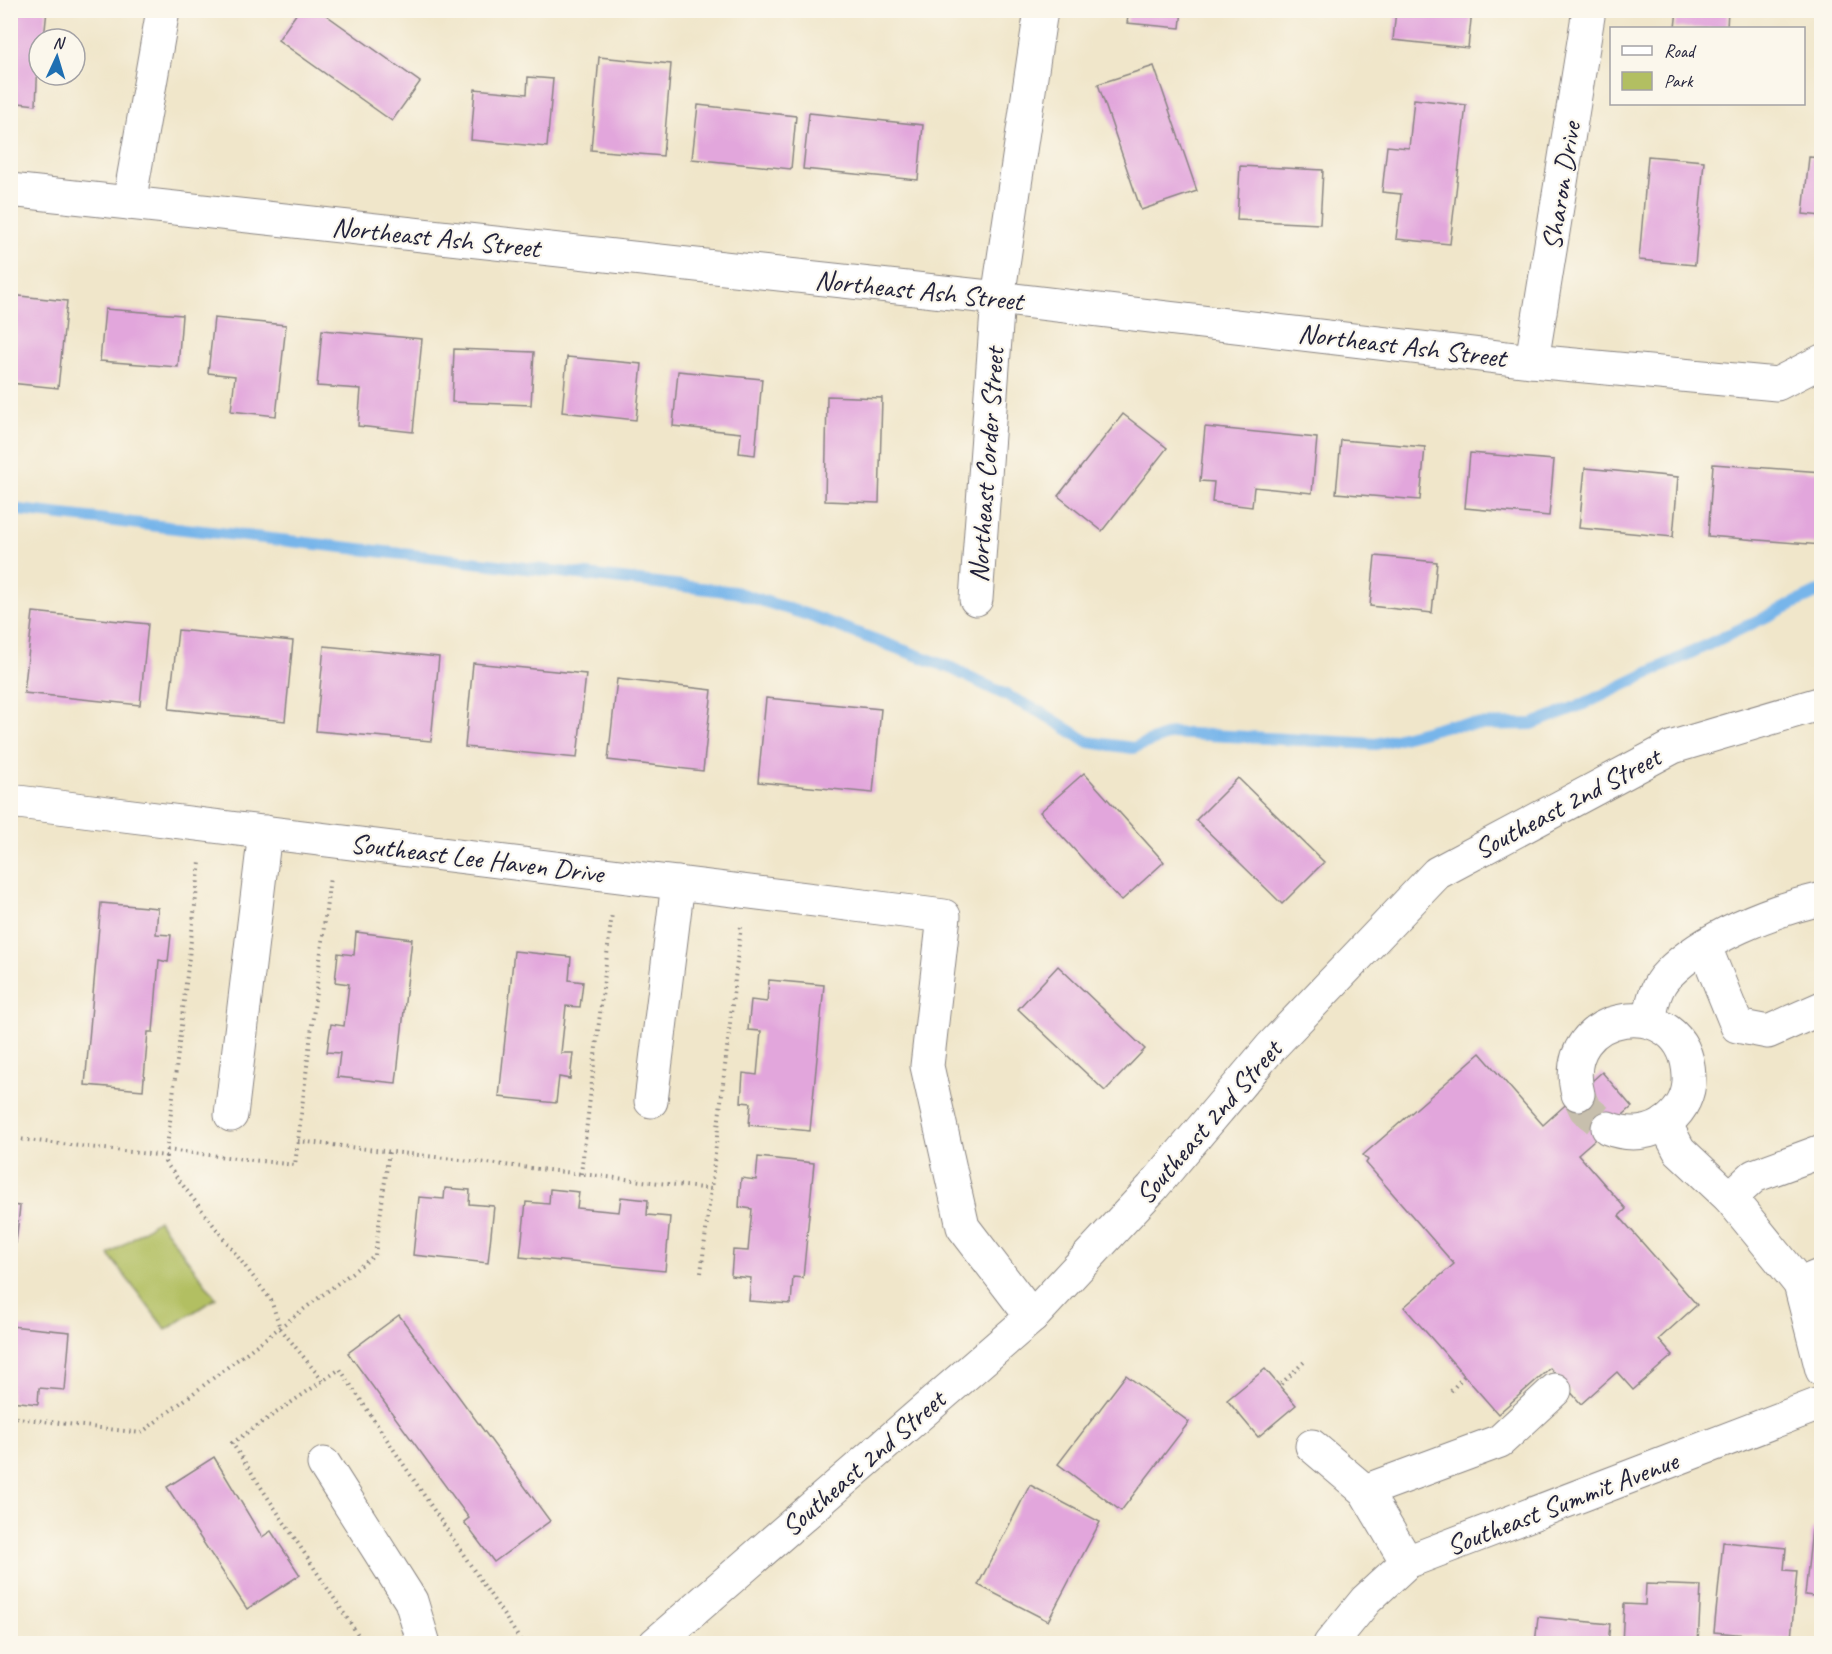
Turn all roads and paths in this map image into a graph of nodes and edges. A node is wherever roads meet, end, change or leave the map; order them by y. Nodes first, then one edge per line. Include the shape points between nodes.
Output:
1 (163, 10) edge
2 (1041, 10) edge
3 (1589, 10) edge
4 (10, 190) edge
5 (129, 203) junction
6 (998, 298) junction
7 (1532, 361) junction
8 (1821, 361) edge
9 (976, 599) dead end
10 (1821, 703) edge
11 (10, 801) edge
12 (265, 832) junction
13 (201, 857) dead end
14 (330, 872) dead end
15 (678, 883) junction
16 (1821, 899) edge
17 (613, 906) dead end
18 (742, 921) dead end
19 (1705, 947) junction
20 (1821, 1008) edge
21 (1649, 1021) junction
22 (1578, 1094) tunnel mouth
23 (651, 1101) dead end
24 (231, 1114) dead end
25 (1665, 1123) junction
26 (1608, 1128) tunnel mouth
27 (10, 1138) edge
28 (298, 1141) junction
29 (167, 1150) junction
30 (389, 1151) junction
31 (1821, 1151) edge
32 (166, 1156) junction
33 (581, 1174) junction
34 (711, 1189) junction
35 (1730, 1198) junction
36 (701, 1273) dead end
37 (1811, 1280) edge
38 (1032, 1317) junction
39 (280, 1328) junction
40 (1304, 1362) dead end
41 (1821, 1370) edge
42 (1464, 1376) dead end
43 (323, 1381) dead end
44 (1281, 1383) dead end
45 (1555, 1390) dead end
46 (1450, 1391) dead end
47 (1821, 1403) edge
48 (10, 1418) edge
49 (1312, 1446) dead end
50 (324, 1464) dead end
51 (1365, 1491) junction
52 (1407, 1562) junction
53 (424, 1644) edge
54 (655, 1644) edge
55 (1330, 1644) edge

1 - 5 street
2 - 6 street, Northeast Corder Street
3 - 7 street, Sharon Drive
4 - 5 street, Northeast Ash Street
5 - 6 street, Northeast Ash Street
6 - 7 street, Northeast Ash Street
6 - 9 street, Northeast Corder Street
7 - 8 street, Northeast Ash Street via 1777,384
10 - 38 street, Southeast 2nd Street via 1673,747 1437,873 1271,1047 1152,1188
11 - 12 street, Southeast Lee Haven Drive
12 - 15 street, Southeast Lee Haven Drive
12 - 24 street
13 - 29 path
14 - 28 path
15 - 23 street
15 - 38 street, Southeast Lee Haven Drive via 944,916 927,1066 963,1227
16 - 19 street via 1748,922
17 - 33 path
18 - 34 path
19 - 20 street via 1737,1026 1768,1032
19 - 21 street via 1666,975 1654,997
21 - 22 street via 1611,1023 1589,1038 1577,1060
21 - 25 street via 1679,1043 1689,1067 1689,1086 1683,1104
25 - 26 street via 1641,1133
25 - 35 street via 1679,1150
27 - 32 path
28 - 29 path via 295,1166
28 - 30 path
29 - 32 path
30 - 33 path
30 - 39 path via 375,1256
31 - 35 street via 1754,1176
32 - 39 path via 165,1162 271,1300
33 - 34 path
34 - 36 path
35 - 37 street
37 - 41 street
38 - 54 street, Southeast 2nd Street
39 - 43 path
39 - 48 path via 141,1433
40 - 44 path
42 - 46 path
45 - 51 street via 1500,1441
47 - 52 street, Southeast Summit Avenue
49 - 51 street
50 - 53 street via 411,1600
51 - 52 street
52 - 55 street, Southeast Summit Avenue via 1366,1600

